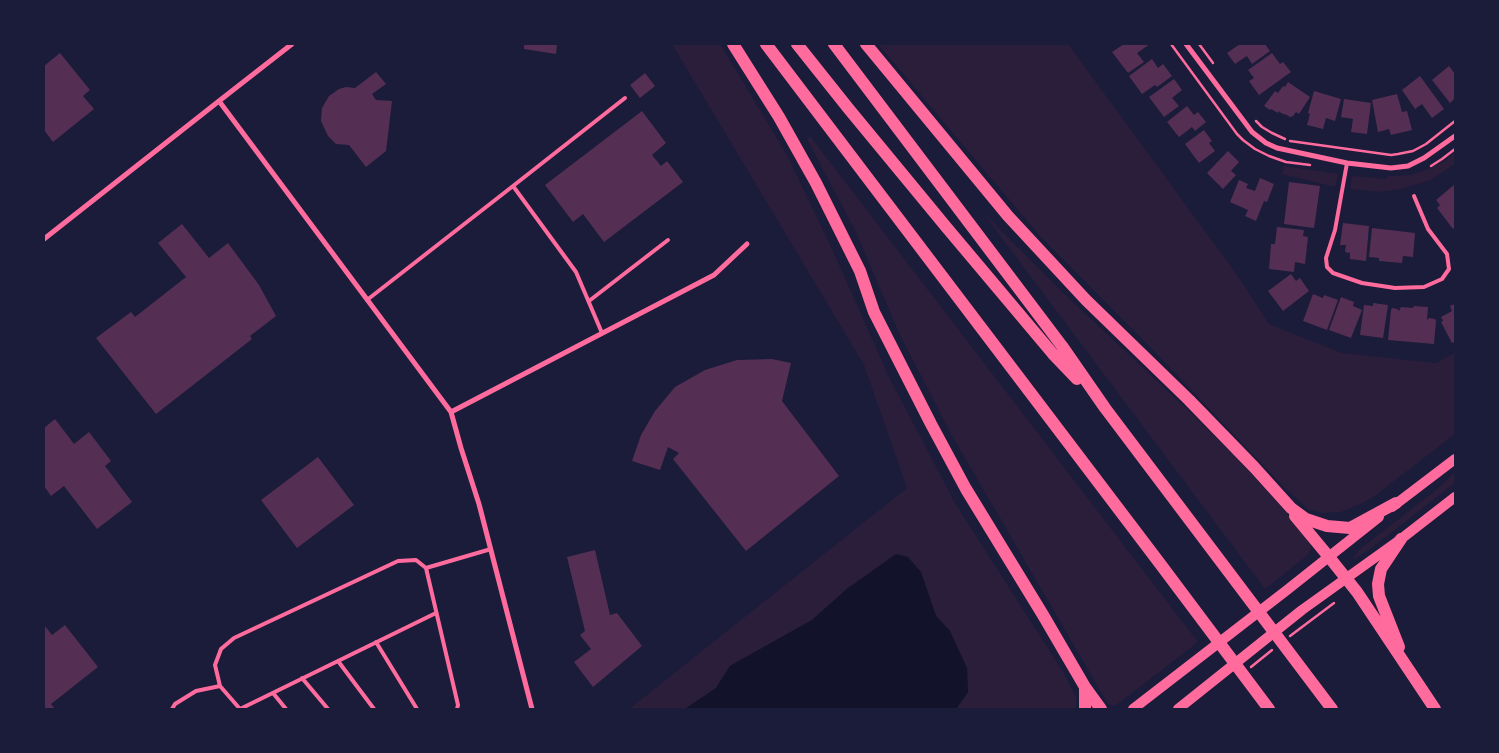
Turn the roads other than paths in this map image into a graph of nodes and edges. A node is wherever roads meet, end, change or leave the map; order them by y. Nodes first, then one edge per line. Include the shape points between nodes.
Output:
1 (292, 44) edge
2 (733, 44) edge
3 (766, 44) edge
4 (797, 44) edge
5 (834, 44) edge
6 (866, 44) edge
7 (1186, 44) edge
8 (625, 98) dead end
9 (219, 101) junction
10 (1455, 136) edge
11 (1348, 163) junction
12 (514, 186) junction
13 (1414, 196) dead end
14 (44, 239) edge
15 (668, 240) dead end
16 (746, 244) dead end
17 (368, 300) junction
18 (589, 301) junction
19 (602, 333) junction
20 (1105, 408) junction
21 (452, 412) junction
22 (1455, 459) edge
23 (1254, 466) junction
24 (1455, 497) edge
25 (1396, 503) junction
26 (1401, 539) junction
27 (491, 549) junction
28 (1329, 557) junction
29 (426, 568) junction
30 (1346, 579) junction
31 (436, 613) junction
32 (376, 642) junction
33 (338, 661) junction
34 (1408, 670) junction
35 (302, 678) junction
36 (220, 686) junction
37 (1084, 688) junction
38 (273, 693) junction
39 (172, 709) edge
40 (240, 709) edge
41 (286, 709) edge
42 (328, 709) edge
43 (374, 709) edge
44 (418, 709) edge
45 (457, 709) edge
46 (532, 709) edge
47 (1085, 709) edge
48 (1101, 709) edge
49 (1133, 709) edge
50 (1178, 709) edge
51 (1269, 709) edge
52 (1332, 709) edge
53 (1435, 709) edge

1 - 9 street
2 - 37 highway via 816,183 860,271 874,312 962,481
3 - 51 highway
4 - 20 highway via 1053,354
5 - 20 highway via 1062,346
6 - 23 highway via 1008,216 1086,300
7 - 11 street via 1252,132 1266,143
8 - 12 lane
9 - 14 street
9 - 17 street
10 - 11 street via 1408,166 1391,168
11 - 13 lane via 1336,230 1326,258 1327,267 1333,273 1362,283 1395,288 1424,287 1442,279 1449,269 1447,254 1428,229
12 - 17 lane
12 - 18 lane via 576,272
15 - 18 lane
16 - 19 street via 714,275
17 - 21 street
18 - 19 lane
19 - 21 street
20 - 52 highway
21 - 27 street
22 - 25 main road
23 - 25 highway via 1291,508 1306,520 1326,526 1350,528
23 - 28 highway
24 - 26 main road
25 - 28 main road
26 - 30 main road
26 - 34 highway via 1381,569 1378,584 1379,596
27 - 29 lane
27 - 46 street
28 - 30 highway
28 - 49 main road
29 - 31 lane
29 - 36 lane via 416,560 398,561 234,638 222,649 215,665
30 - 34 highway
30 - 50 main road
31 - 32 lane
31 - 45 lane
32 - 33 lane
32 - 44 lane
33 - 35 lane
33 - 43 lane
34 - 53 highway
35 - 38 lane
35 - 42 lane
36 - 39 lane via 196,692
36 - 40 lane
37 - 47 highway
37 - 48 highway
38 - 40 lane
38 - 41 lane

